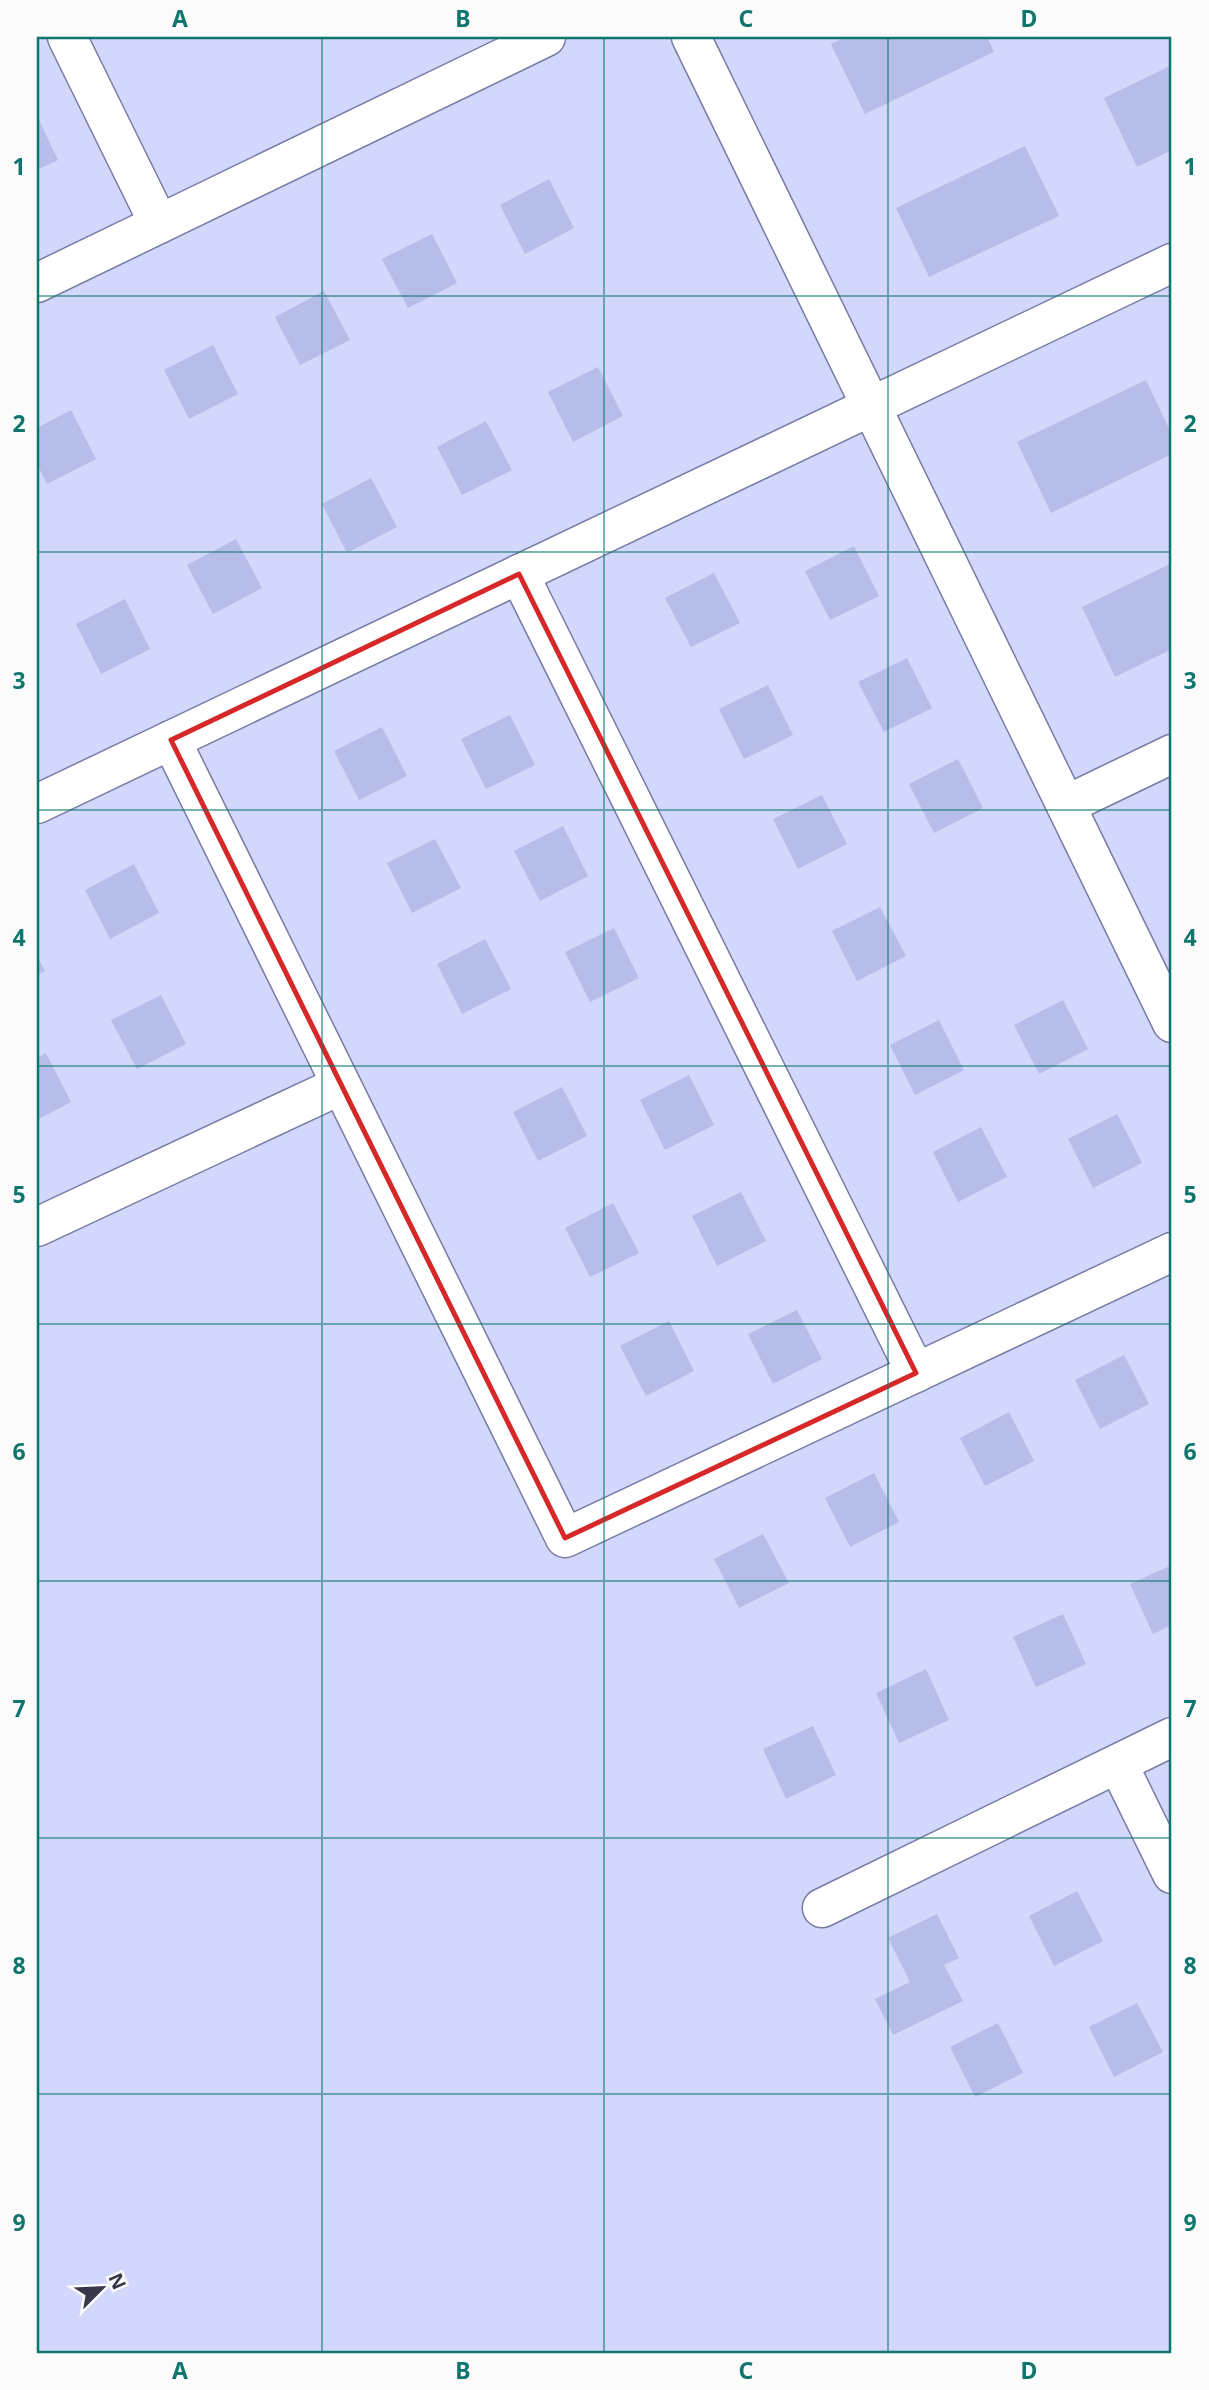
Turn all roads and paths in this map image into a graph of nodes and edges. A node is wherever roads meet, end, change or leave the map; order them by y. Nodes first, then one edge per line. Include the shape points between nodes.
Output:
1 (67, 37) edge
2 (546, 37) edge
3 (691, 37) edge
4 (506, 45) edge
5 (159, 224) junction
6 (1172, 263) edge
7 (37, 283) edge
8 (871, 407) junction
9 (519, 574) junction
10 (171, 740) junction
11 (1172, 754) edge
12 (37, 804) edge
13 (1066, 805) junction
14 (1172, 1023) edge
15 (341, 1085) junction
16 (37, 1227) edge
17 (1172, 1252) edge
18 (915, 1373) junction
19 (1172, 1738) edge
20 (1118, 1764) junction
21 (1172, 1874) edge
22 (822, 1908) dead end

1 - 5 street
2 - 4 street
3 - 8 street
4 - 5 street
5 - 7 street
6 - 8 street
8 - 9 street
8 - 13 street
9 - 10 street
9 - 18 street
10 - 12 street
10 - 15 street
11 - 13 street
13 - 14 street
15 - 16 street
15 - 18 street via 565,1538
17 - 18 street
19 - 20 street
20 - 21 street
20 - 22 street

